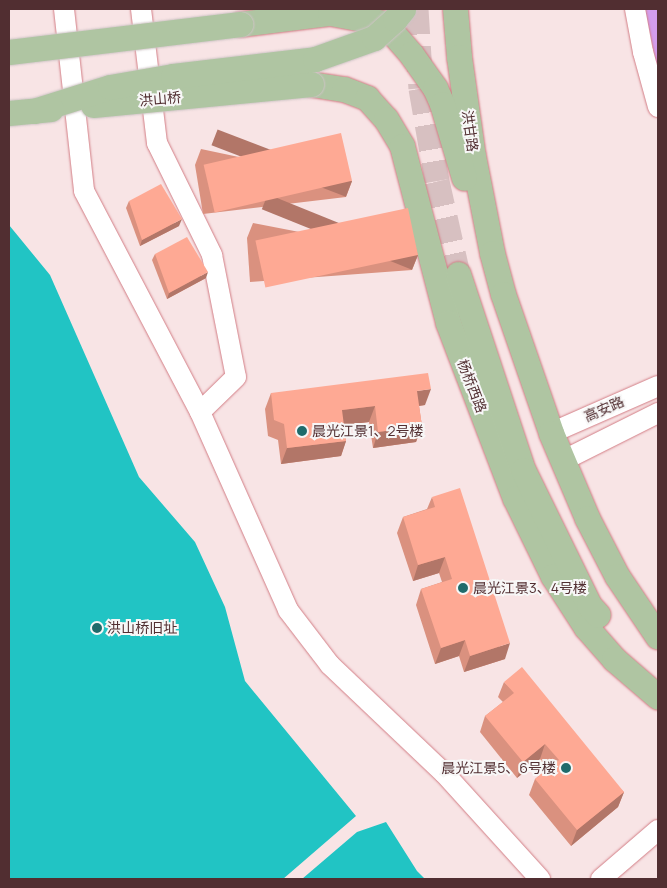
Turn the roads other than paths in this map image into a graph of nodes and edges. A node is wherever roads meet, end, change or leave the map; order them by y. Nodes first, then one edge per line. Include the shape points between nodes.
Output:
1 (64, 9) edge
2 (141, 9) edge
3 (403, 9) edge
4 (455, 9) edge
5 (635, 9) edge
6 (333, 11) edge
7 (9, 52) edge
8 (654, 72) edge
9 (311, 84) joint
10 (658, 107) edge
11 (34, 110) junction
12 (9, 113) edge
13 (492, 253) junction
14 (458, 274) tunnel mouth
15 (658, 386) edge
16 (200, 412) junction
17 (658, 413) edge
18 (550, 433) junction
19 (562, 461) junction
20 (658, 637) edge
21 (658, 691) edge
22 (658, 697) edge
23 (658, 830) edge
24 (540, 879) edge
25 (601, 879) edge

1 - 16 street via 84,191
2 - 16 street via 156,143 212,255 236,377
3 - 11 main road, bridge via 374,38 316,59 110,87
4 - 13 main road, 洪甘路 via 473,156
5 - 8 street
6 - 7 main road, bridge
6 - 13 main road via 384,23 435,88 465,184
8 - 10 street
9 - 11 main road, 洪山桥, bridge
9 - 22 main road, 杨桥西路 via 344,89 367,98 386,119 402,146 448,324 515,498 553,576 586,627 614,659
11 - 12 main road, 洪山桥, bridge
13 - 18 main road
14 - 21 main road via 523,470 589,605
15 - 18 street, 高安路
16 - 24 street via 288,610 330,665 444,774
17 - 19 street, 高安路
18 - 19 main road
19 - 20 main road via 617,576
23 - 25 street

